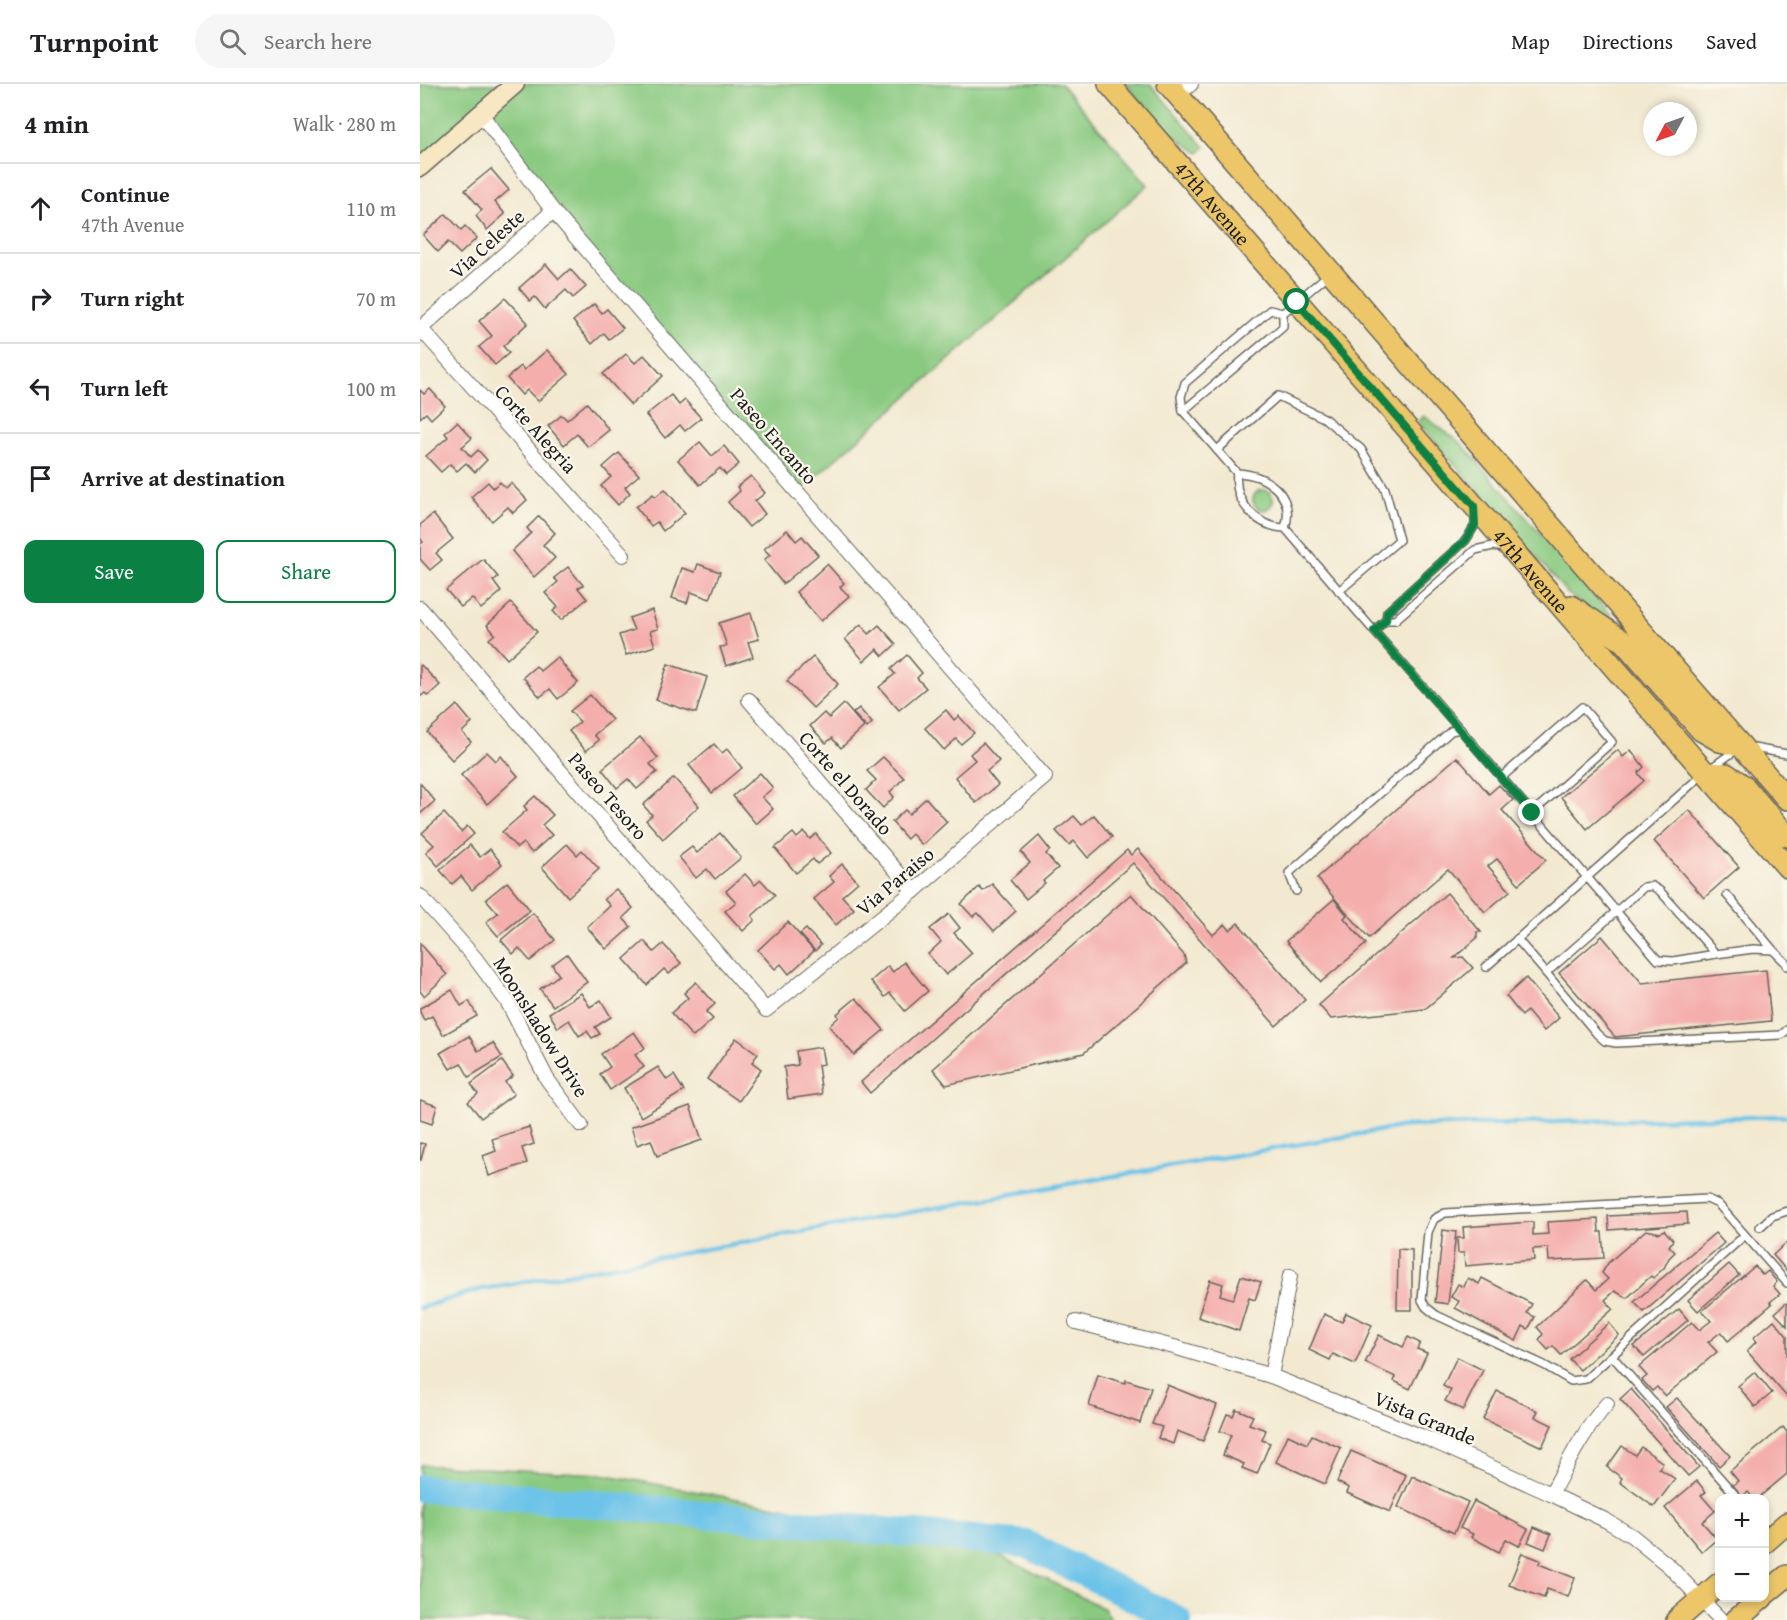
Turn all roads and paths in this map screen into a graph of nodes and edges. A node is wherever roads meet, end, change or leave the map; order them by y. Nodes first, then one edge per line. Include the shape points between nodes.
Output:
1 (515, 84) edge
2 (1109, 84) edge
3 (1179, 88) edge
4 (481, 114) junction
5 (420, 167) edge
6 (553, 211) junction
7 (1331, 272) junction
8 (1290, 308) junction
9 (421, 329) edge
10 (1183, 411) junction
11 (1217, 450) junction
12 (1237, 473) junction
13 (1474, 506) junction
14 (1285, 528) junction
15 (1512, 549) junction
16 (623, 555) dead end
17 (1547, 590) junction
18 (1339, 591) junction
19 (420, 608) edge
20 (1386, 620) junction
21 (1374, 631) junction
22 (749, 700) dead end
23 (1460, 729) junction
24 (1741, 746) junction
25 (1787, 754) edge
26 (1705, 773) junction
27 (1045, 777) joint
28 (1502, 777) junction
29 (1787, 799) edge
30 (1532, 813) junction
31 (1787, 836) edge
32 (1787, 867) edge
33 (1587, 877) junction
34 (914, 891) junction
35 (1296, 891) dead end
36 (420, 896) edge
37 (1727, 896) dead end
38 (1616, 911) junction
39 (1517, 939) junction
40 (1773, 950) junction
41 (1716, 954) junction
42 (1787, 966) edge
43 (1486, 967) dead end
44 (1546, 973) junction
45 (766, 1010) joint
46 (1787, 1030) edge
47 (581, 1125) dead end
48 (1787, 1211) edge
49 (1760, 1227) dead end
50 (1745, 1235) junction
51 (1290, 1276) dead end
52 (1787, 1283) edge
53 (1076, 1322) dead end
54 (1612, 1356) junction
55 (1272, 1376) junction
56 (1607, 1404) dead end
57 (1551, 1494) junction
58 (1734, 1494) edge
59 (1787, 1576) edge
60 (1715, 1587) edge
61 (1769, 1591) edge
62 (1700, 1600) junction
63 (1756, 1602) edge
64 (1677, 1620) edge
65 (1721, 1620) edge
66 (1736, 1620) edge

1 - 4 street
2 - 8 main road, 47th Avenue
3 - 7 main road
4 - 5 street
4 - 6 street, Paseo Encanto
6 - 9 street, Via Celeste
6 - 27 street, Paseo Encanto
7 - 8 lane
7 - 24 main road
8 - 10 lane via 1283,327
8 - 10 lane via 1270,310 1185,383
8 - 13 main road, 47th Avenue
9 - 16 street, Corte Alegria
10 - 11 lane
11 - 12 lane
11 - 18 lane via 1278,396 1324,418 1360,449 1385,489 1399,540
12 - 14 lane via 1237,492 1249,511 1267,525
12 - 14 lane via 1257,476 1277,488 1287,510
13 - 15 main road, 47th Avenue
13 - 20 lane via 1475,525 1466,540 1387,612
14 - 18 lane
15 - 17 main road, 47th Avenue
15 - 20 lane via 1493,546 1475,550 1395,620
17 - 24 main road via 1624,642 1701,730 1720,741
17 - 26 main road, 47th Avenue
18 - 21 lane
19 - 45 street, Paseo Tesoro
20 - 21 lane
21 - 23 lane
22 - 34 street, Corte el Dorado
23 - 28 lane
23 - 35 lane via 1451,730 1289,873
24 - 25 lane
24 - 26 lane
24 - 29 main road
26 - 31 main road via 1726,774 1743,786
26 - 32 main road, 47th Avenue
26 - 33 lane
27 - 34 street, Via Paraiso
28 - 30 lane
28 - 30 lane via 1582,707 1612,742
30 - 33 lane
33 - 38 lane
33 - 39 lane
34 - 45 street, Via Paraiso
36 - 47 street, Moonshadow Drive via 507,1001 547,1079
37 - 40 lane
38 - 41 lane via 1658,960
38 - 41 lane via 1644,886 1652,886
38 - 44 lane
39 - 43 lane
39 - 44 lane
40 - 41 lane
40 - 42 lane
44 - 46 lane via 1605,1041 1781,1035
48 - 49 lane via 1772,1216
50 - 52 lane
50 - 54 lane
50 - 54 lane via 1718,1204 1707,1199 1445,1213 1434,1219 1428,1232 1422,1300 1436,1315 1571,1381 1586,1379
51 - 55 street
53 - 55 street, Vista Grande
54 - 58 lane
55 - 57 street, Vista Grande
56 - 57 street via 1582,1437
57 - 62 street, Vista Grande via 1632,1536 1669,1566
59 - 61 main road
60 - 62 main road
62 - 64 main road
62 - 65 street, Vista Grande
63 - 66 main road

